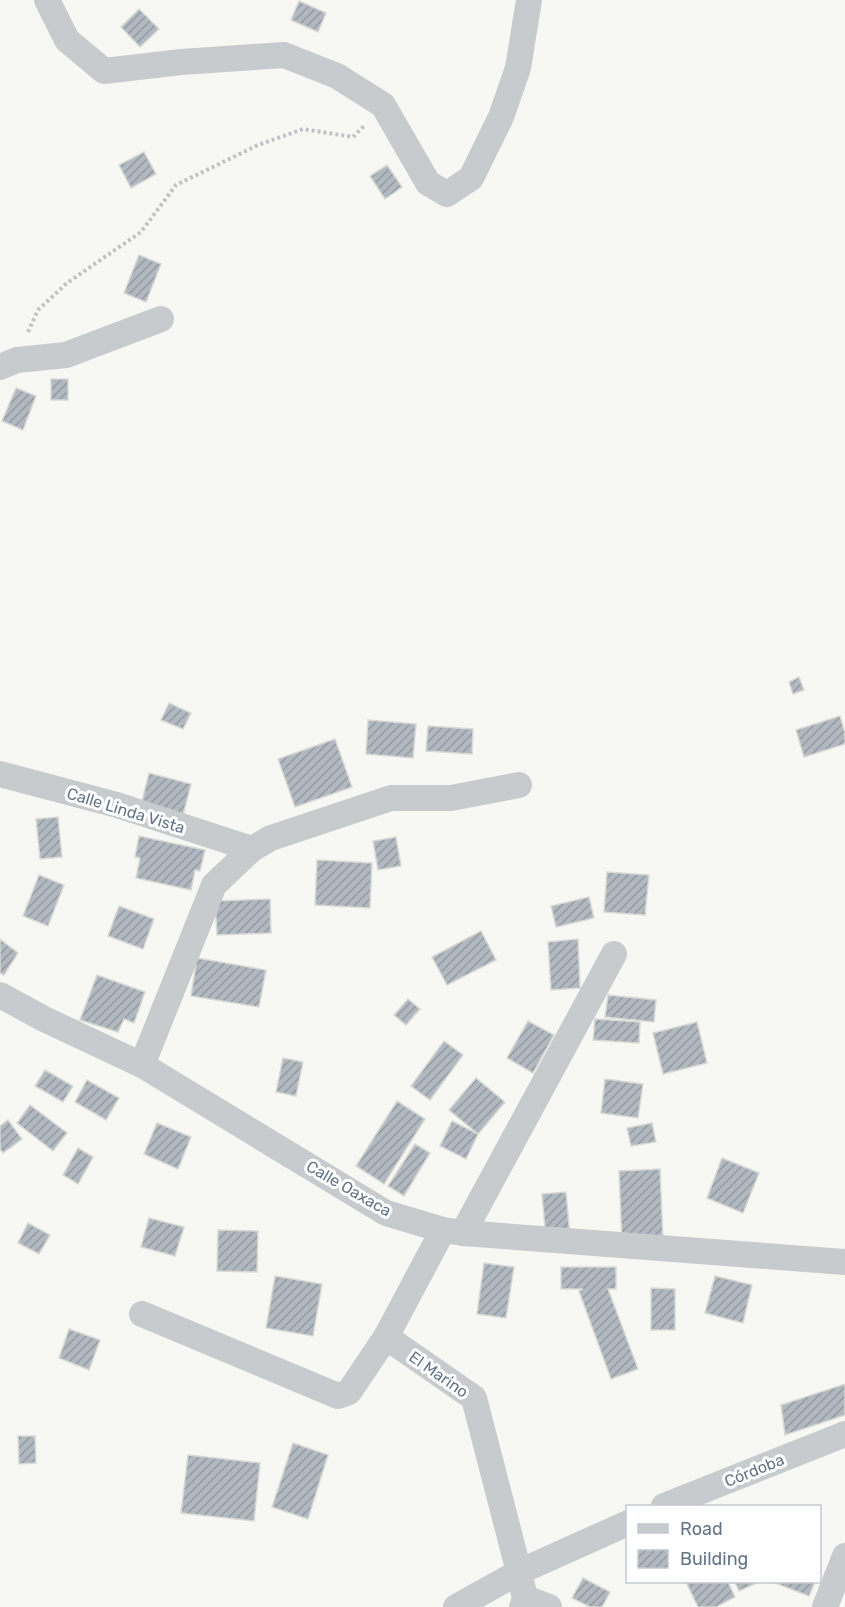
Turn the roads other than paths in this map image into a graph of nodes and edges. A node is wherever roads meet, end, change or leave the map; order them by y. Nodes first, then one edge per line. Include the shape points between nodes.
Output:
1 (47, 0) edge
2 (529, 0) edge
3 (160, 319) dead end
4 (9, 364) edge
5 (0, 774) edge
6 (519, 785) dead end
7 (252, 849) junction
8 (614, 954) dead end
9 (0, 995) edge
10 (142, 1065) junction
11 (453, 1232) junction
12 (845, 1262) edge
13 (142, 1314) dead end
14 (386, 1337) junction
15 (845, 1434) edge
16 (667, 1505) edge
17 (626, 1523) edge
18 (845, 1556) edge
19 (519, 1572) junction
20 (532, 1604) edge
21 (456, 1607) edge
22 (825, 1607) edge

1 - 2 street via 67,40 104,70 284,55 338,76 383,105 428,183 447,194 471,178 501,117 518,68
3 - 4 street via 66,355
5 - 7 street, Calle Linda Vista via 117,805
6 - 7 street via 451,798 391,798 271,838
7 - 10 street via 214,885
8 - 11 street
9 - 10 street, Calle Oaxaca
10 - 11 street, Calle Oaxaca via 386,1213
11 - 12 street, Calle Oaxaca
11 - 14 street
13 - 14 street via 338,1396 349,1392
14 - 19 street, El Marino via 474,1398
15 - 16 street, Córdoba
17 - 19 street
18 - 22 street
19 - 20 street, El Marino
19 - 21 street

